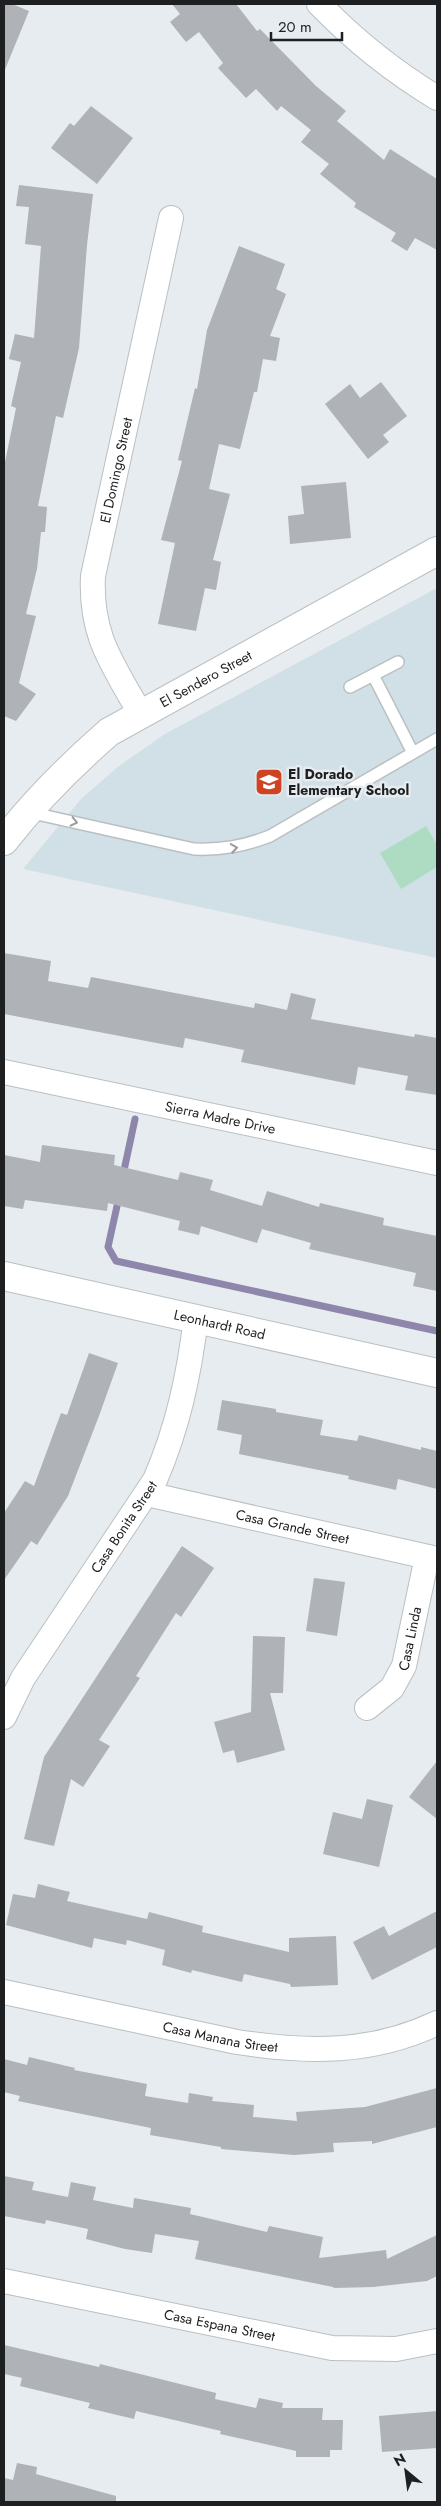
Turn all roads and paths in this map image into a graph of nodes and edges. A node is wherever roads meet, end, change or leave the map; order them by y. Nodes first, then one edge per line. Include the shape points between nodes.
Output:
1 (319, 4) edge
2 (437, 98) edge
3 (171, 218) dead end
4 (437, 551) edge
5 (398, 662) dead end
6 (373, 675) junction
7 (350, 687) dead end
8 (141, 715) junction
9 (437, 739) edge
10 (413, 753) junction
11 (27, 812) junction
12 (4, 841) edge
13 (4, 1072) edge
14 (437, 1163) edge
15 (4, 1276) edge
16 (196, 1318) junction
17 (437, 1373) edge
18 (147, 1494) junction
19 (432, 1558) edge
20 (367, 1708) dead end
21 (4, 1717) edge
22 (4, 1992) edge
23 (437, 2023) edge
24 (4, 2281) edge
25 (437, 2341) edge

1 - 2 street via 361,44
3 - 8 street, El Domingo Street via 93,576 92,602 103,647
4 - 8 street, El Sendero Street
5 - 6 lane
6 - 7 lane
6 - 10 lane
8 - 11 street, El Sendero Street via 102,738 66,769
9 - 10 lane
11 -> 10 lane via 194,849 245,846 270,836
11 - 12 street, El Sendero Street
13 - 14 street, Sierra Madre Drive
15 - 16 street, Leonhardt Road
16 - 17 street, Leonhardt Road
16 - 18 street, Casa Bonita Street via 189,1374 169,1448
18 - 19 street, Casa Grande Street
18 - 21 street, Casa Bonita Street via 23,1678
19 - 20 street, Casa Linda via 404,1666 392,1688
22 - 23 street, Casa Manana Street via 276,2048 314,2050 374,2046
24 - 25 street, Casa Espana Street via 332,2348 396,2349

